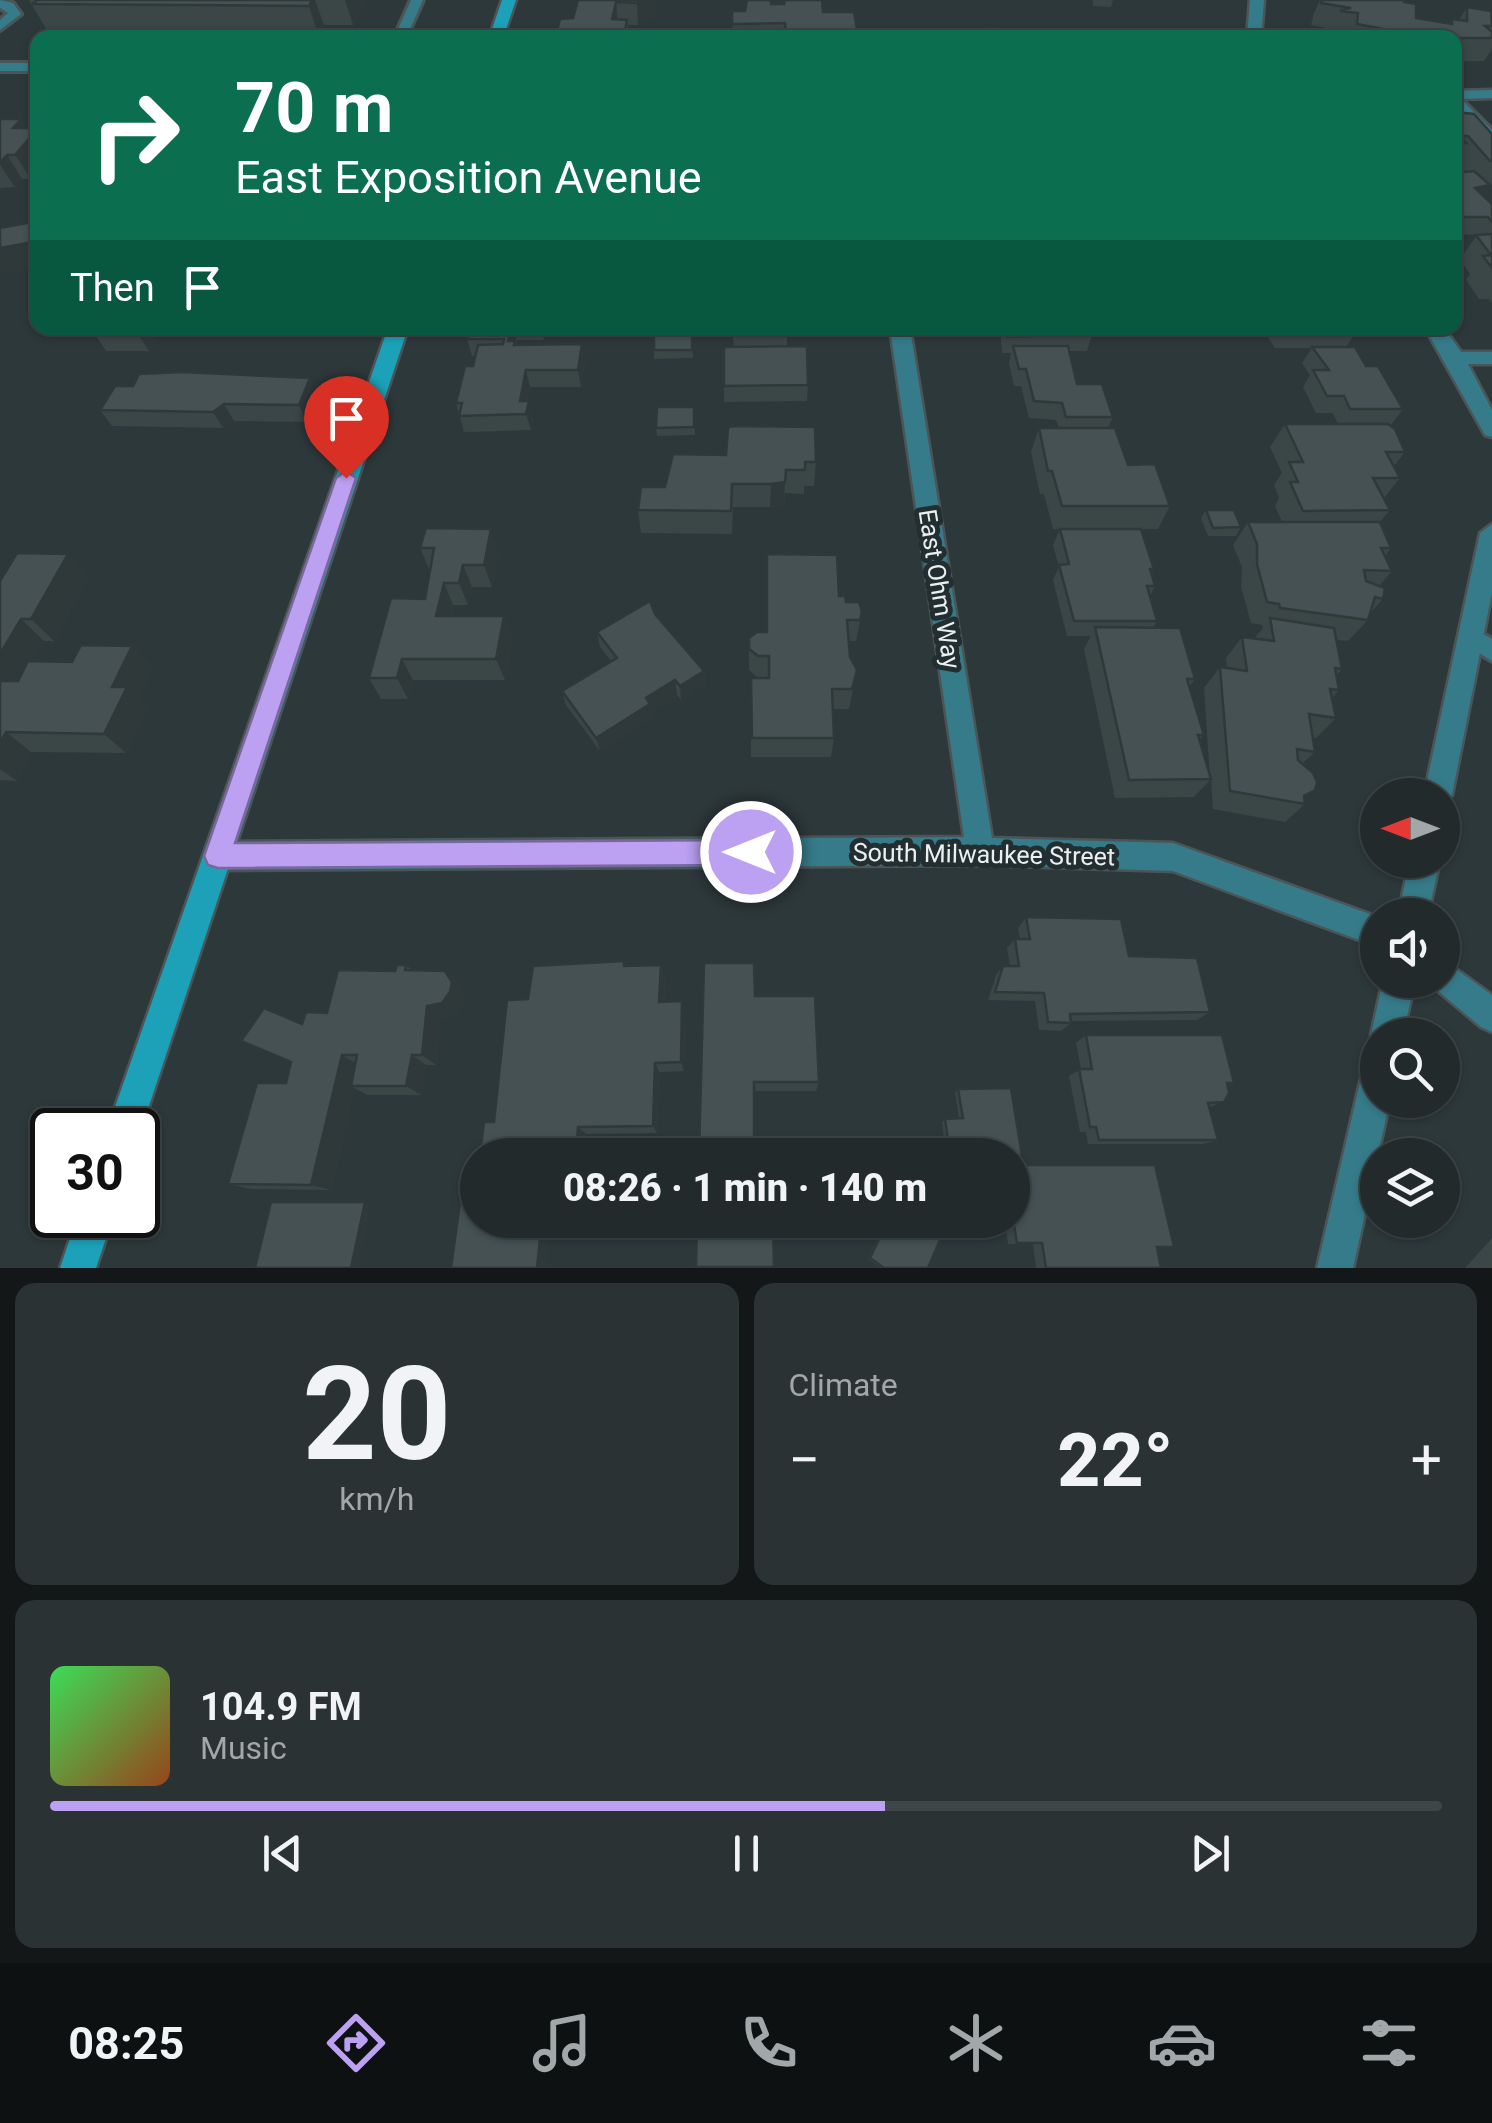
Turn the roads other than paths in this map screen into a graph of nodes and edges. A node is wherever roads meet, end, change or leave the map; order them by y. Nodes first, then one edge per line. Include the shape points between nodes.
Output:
1 (417, 0) edge
2 (509, 0) edge
3 (1256, 0) edge
4 (0, 4) edge
5 (0, 26) edge
6 (404, 30) edge
7 (499, 30) edge
8 (1254, 30) edge
9 (0, 67) edge
10 (30, 67) edge
11 (1492, 94) edge
12 (1462, 96) edge
13 (1462, 104) edge
14 (1492, 139) edge
15 (396, 335) edge
16 (901, 335) edge
17 (1439, 335) edge
18 (1454, 358) junction
19 (1492, 358) edge
20 (1492, 430) edge
21 (1492, 533) edge
22 (1481, 644) edge
23 (1443, 778) edge
24 (980, 851) junction
25 (218, 856) junction
26 (1360, 925) edge
27 (1460, 989) edge
28 (1492, 1016) edge
29 (132, 1108) edge
30 (1369, 1118) edge
31 (88, 1238) edge
32 (78, 1268) edge
33 (1335, 1268) edge

1 - 6 lane
2 - 7 street
3 - 8 street
4 - 5 lane via 15,14
9 - 10 lane
11 - 12 street
13 - 14 lane
15 - 25 street
16 - 24 street, East Ohm Way
17 - 18 street
18 - 19 street
18 - 20 street
21 - 22 street
22 - 23 street
24 - 25 street, South Milwaukee Street
24 - 26 street, South Milwaukee Street via 1174,857
25 - 29 street
27 - 28 street
30 - 33 street
31 - 32 street

